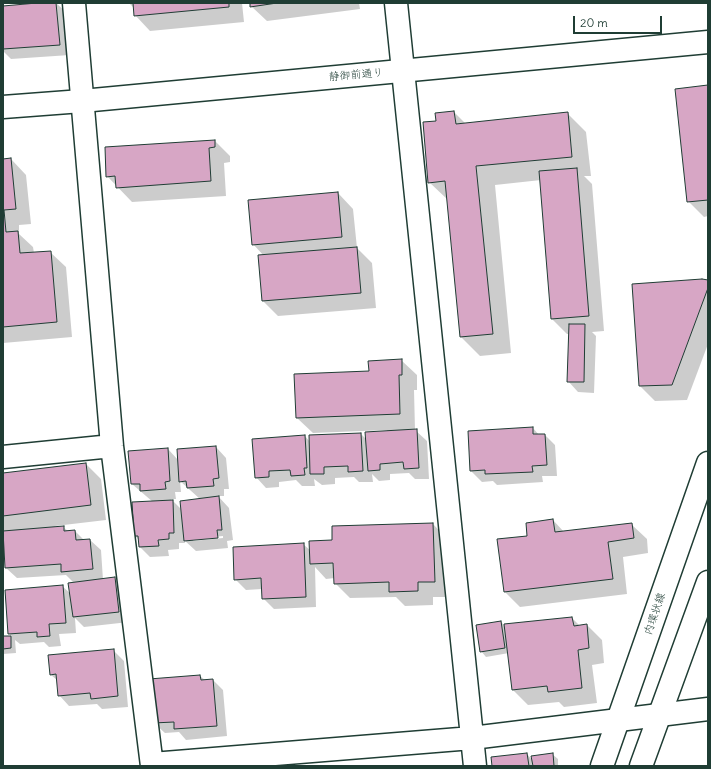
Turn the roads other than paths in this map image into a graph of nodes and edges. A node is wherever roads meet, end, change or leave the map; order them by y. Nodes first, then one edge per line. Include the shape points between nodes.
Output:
1 (74, 3) edge
2 (396, 3) edge
3 (708, 42) edge
4 (402, 71) junction
5 (82, 102) junction
6 (3, 107) edge
7 (112, 446) junction
8 (3, 457) edge
9 (708, 462) edge
10 (708, 582) edge
11 (708, 709) edge
12 (659, 714) junction
13 (619, 721) junction
14 (472, 738) junction
15 (152, 765) edge
16 (475, 766) edge
17 (602, 766) edge
18 (641, 766) edge

1 - 5 street
2 - 4 street
3 - 4 street, 静御前通り
4 - 5 street, 静御前通り
4 - 14 street
5 - 6 street, 静御前通り
5 - 7 street
7 - 8 street
7 - 15 street
9 - 13 street, 内環状線
10 - 12 street
11 - 12 street
12 - 13 street
12 - 18 street
13 - 14 street
13 - 17 street, 内環状線
14 - 15 street
14 - 16 street

